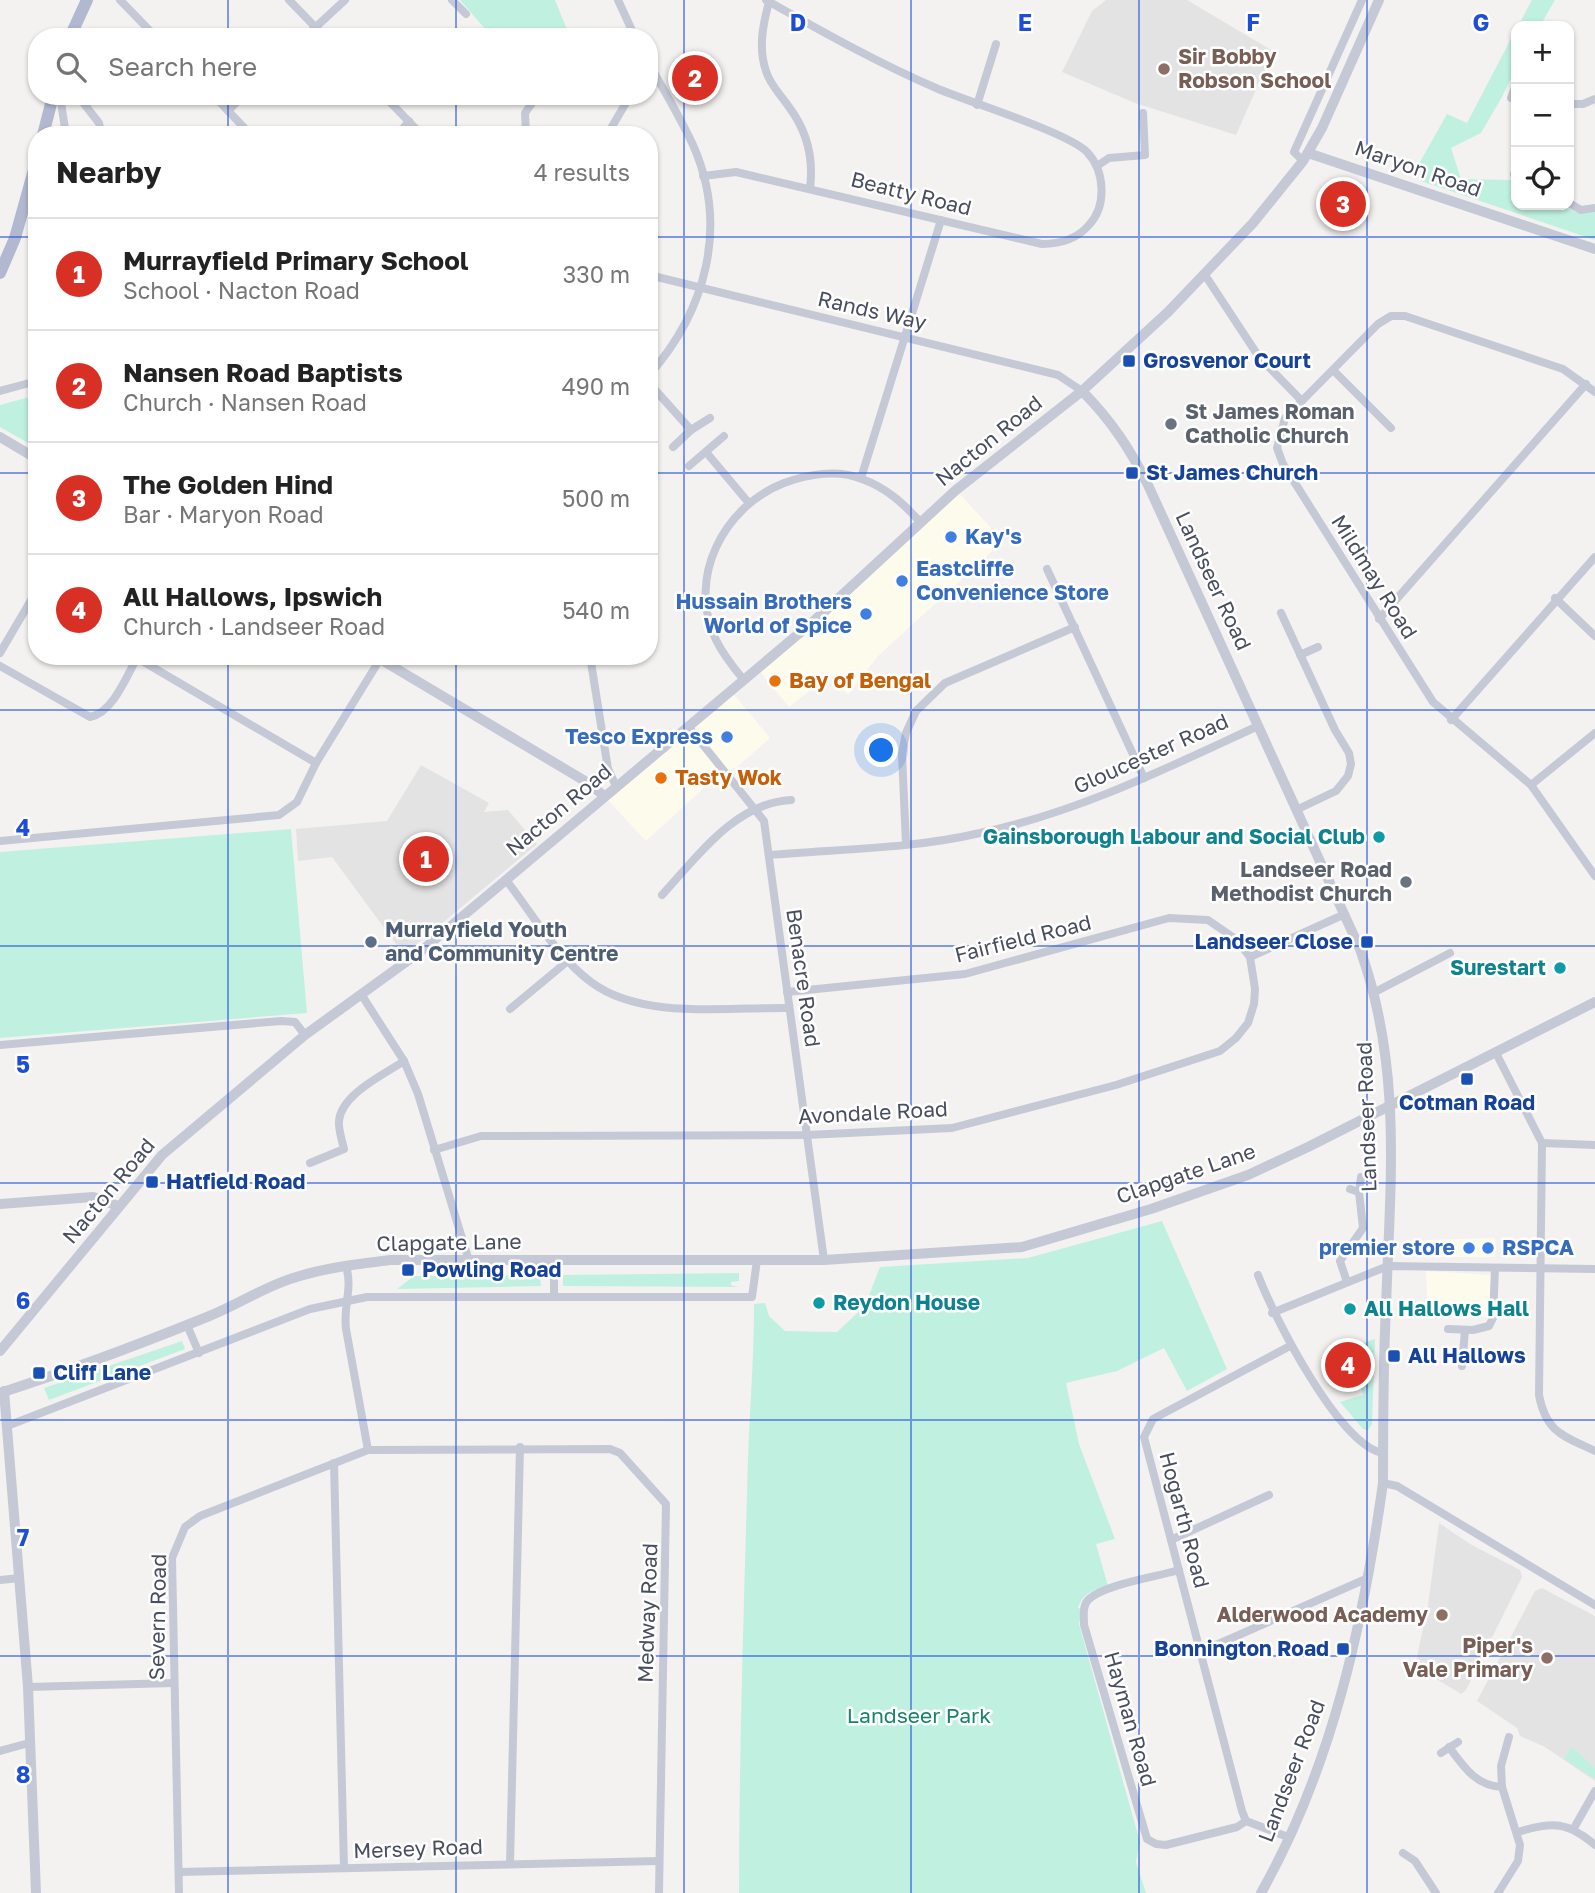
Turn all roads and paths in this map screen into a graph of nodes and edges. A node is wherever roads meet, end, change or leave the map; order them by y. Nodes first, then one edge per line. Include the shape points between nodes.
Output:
1 (87, 0) edge
2 (120, 0) edge
3 (289, 0) edge
4 (345, 0) edge
5 (452, 0) edge
6 (618, 0) edge
7 (1362, 0) edge
8 (1379, 0) edge
9 (767, 1) edge
10 (466, 14) dead end
11 (315, 27) joint
12 (74, 28) edge
13 (147, 28) edge
14 (631, 28) edge
15 (996, 44) dead end
16 (658, 81) edge
17 (1595, 99) edge
18 (1574, 103) edge
19 (51, 105) edge
20 (61, 105) edge
21 (85, 105) edge
22 (222, 105) edge
23 (234, 105) edge
24 (393, 105) edge
25 (531, 105) edge
26 (625, 105) edge
27 (977, 105) junction
28 (228, 111) junction
29 (1143, 113) dead end
30 (410, 121) junction
31 (45, 126) edge
32 (65, 126) edge
33 (100, 126) edge
34 (242, 126) edge
35 (406, 126) edge
36 (414, 126) edge
37 (526, 126) edge
38 (612, 126) edge
39 (1306, 157) junction
40 (1097, 166) junction
41 (702, 176) junction
42 (810, 188) junction
43 (28, 191) edge
44 (1574, 206) edge
45 (1595, 208) edge
46 (941, 220) junction
47 (1595, 249) edge
48 (0, 273) edge
49 (1205, 275) junction
50 (658, 277) edge
51 (702, 286) junction
52 (906, 336) junction
53 (658, 364) edge
54 (1333, 369) junction
55 (28, 383) edge
56 (1586, 384) junction
57 (0, 391) edge
58 (1082, 391) junction
59 (1595, 392) edge
60 (658, 393) edge
61 (1301, 401) junction
62 (710, 418) dead end
63 (1391, 428) dead end
64 (691, 430) junction
65 (724, 436) dead end
66 (0, 437) edge
67 (673, 447) dead end
68 (706, 452) junction
69 (28, 454) edge
70 (689, 466) dead end
71 (860, 478) junction
72 (748, 502) junction
73 (921, 523) junction
74 (1595, 558) edge
75 (1047, 569) dead end
76 (1555, 598) junction
77 (28, 605) edge
78 (1281, 613) dead end
79 (1379, 619) junction
80 (1075, 627) junction
81 (1595, 636) edge
82 (1318, 647) dead end
83 (0, 653) edge
84 (1300, 655) junction
85 (132, 665) edge
86 (151, 665) edge
87 (374, 665) edge
88 (392, 665) edge
89 (591, 665) edge
90 (0, 666) edge
91 (743, 679) junction
92 (1451, 720) junction
93 (688, 726) junction
94 (1258, 726) junction
95 (1595, 733) edge
96 (316, 763) junction
97 (608, 769) junction
98 (1144, 778) junction
99 (590, 784) junction
100 (1531, 785) junction
101 (616, 786) junction
102 (604, 796) junction
103 (791, 800) dead end
104 (755, 808) junction
105 (1296, 810) junction
106 (0, 841) edge
107 (906, 844) junction
108 (769, 855) junction
109 (1595, 876) edge
110 (506, 880) junction
111 (662, 895) dead end
112 (1345, 914) junction
113 (1450, 953) dead end
114 (1250, 957) junction
115 (569, 960) junction
116 (787, 992) junction
117 (1375, 992) junction
118 (361, 994) junction
119 (1595, 1002) edge
120 (789, 1007) junction
121 (510, 1009) dead end
122 (305, 1035) junction
123 (0, 1045) edge
124 (1496, 1053) junction
125 (404, 1061) junction
126 (1390, 1105) junction
127 (807, 1135) junction
128 (1542, 1143) junction
129 (1595, 1144) edge
130 (434, 1150) junction
131 (310, 1163) dead end
132 (1361, 1177) dead end
133 (0, 1204) edge
134 (118, 1206) junction
135 (757, 1260) junction
136 (824, 1260) junction
137 (469, 1261) junction
138 (554, 1261) junction
139 (346, 1266) junction
140 (1388, 1266) junction
141 (1495, 1268) junction
142 (1541, 1268) junction
143 (1595, 1269) edge
144 (1258, 1275) dead end
145 (1347, 1282) junction
146 (554, 1296) junction
147 (347, 1300) junction
148 (1272, 1313) junction
149 (187, 1325) junction
150 (1448, 1329) dead end
151 (1465, 1330) junction
152 (1290, 1346) junction
153 (0, 1351) edge
154 (198, 1353) junction
155 (1462, 1366) dead end
156 (2, 1392) edge
157 (5, 1429) edge
158 (520, 1447) junction
159 (368, 1450) junction
160 (1595, 1451) edge
161 (1383, 1453) junction
162 (334, 1463) junction
163 (1383, 1483) junction
164 (1269, 1495) dead end
165 (1171, 1540) junction
166 (1179, 1570) junction
167 (20, 1578) junction
168 (1368, 1578) junction
169 (0, 1580) edge
170 (1595, 1605) edge
171 (1200, 1652) junction
172 (174, 1683) junction
173 (28, 1686) junction
174 (1509, 1737) dead end
175 (29, 1743) junction
176 (0, 1751) edge
177 (1441, 1753) dead end
178 (1502, 1787) junction
179 (1595, 1791) edge
180 (1246, 1821) junction
181 (1574, 1828) junction
182 (1518, 1832) junction
183 (1288, 1837) junction
184 (1595, 1845) edge
185 (1403, 1853) dead end
186 (1420, 1853) dead end
187 (659, 1861) junction
188 (1415, 1861) junction
189 (510, 1864) junction
190 (344, 1868) junction
191 (179, 1872) junction
192 (36, 1893) edge
193 (179, 1893) edge
194 (659, 1893) edge
195 (1261, 1893) edge
196 (1436, 1893) edge
197 (1498, 1893) edge

1 - 12 main road
2 - 13 street
3 - 11 street
4 - 11 street
5 - 10 street
6 - 14 street
7 - 39 street via 1294,152
8 - 39 street, Nacton Road
9 - 27 street
9 - 42 street via 761,54 766,73 806,138 813,170
15 - 27 street
16 - 41 street via 693,146
17 - 18 street
19 - 31 main road
20 - 32 street
21 - 33 street
22 - 28 street
23 - 28 street
24 - 30 street
25 - 37 street via 525,113
26 - 38 street
27 - 40 street via 1075,143
28 - 34 street
29 - 40 street via 1145,155 1109,158
30 - 35 street
30 - 36 street
39 - 47 street, Maryon Road
39 - 49 street, Nacton Road
40 - 46 street, Beatty Road via 1099,211 1076,236 1054,244
41 - 42 street, Beatty Road via 736,172
41 - 51 street via 709,232
42 - 46 street, Beatty Road
43 - 48 main road
44 - 45 street
46 - 52 street
49 - 58 street, Nacton Road
49 - 61 street via 1259,357
50 - 51 street, Rands Way
51 - 52 street, Rands Way
51 - 53 street via 679,339
52 - 58 street, Rands Way via 1058,375
52 - 71 street
54 - 56 street, Mildmay Road via 1378,324 1391,316 1405,316 1563,369
54 - 61 street, Mildmay Road
54 - 63 street
55 - 57 street
56 - 59 street, Mildmay Road
56 - 79 street
58 - 73 street, Nacton Road via 1006,448
58 - 94 street, Landseer Road via 1128,445
60 - 64 street
61 - 79 street, Mildmay Road via 1285,418 1277,448
62 - 64 street
64 - 67 street
65 - 68 street
66 - 69 street
68 - 70 street
68 - 72 street
71 - 72 street via 805,476 762,491
71 - 73 street via 891,494
72 - 91 street via 728,524 714,552 706,591 715,638
73 - 91 street, Nacton Road via 815,621
74 - 76 street
75 - 80 street
76 - 81 street
76 - 92 street
77 - 83 street
78 - 84 street
79 - 92 street, Mildmay Road via 1433,702
80 - 98 street
80 - 107 street via 945,683 916,711 902,754
82 - 84 street
84 - 105 street via 1351,764 1336,791
85 - 90 street via 108,706 90,717
86 - 96 street
87 - 96 street
88 - 99 street
89 - 97 street
91 - 93 street, Nacton Road
92 - 100 street, Mildmay Road
93 - 101 street, Nacton Road
93 - 104 street, Benacre Road
94 - 98 street, Gloucester Road
94 - 105 street, Landseer Road
95 - 100 street
96 - 106 street via 297,802 287,811 265,818
97 - 99 street
97 - 101 street
98 - 107 street, Gloucester Road via 1098,799 1032,820 981,834
99 - 102 street
100 - 109 street, Mildmay Road
101 - 102 street, Nacton Road
102 - 110 street, Nacton Road
103 - 104 street
104 - 108 street, Benacre Road via 764,821
104 - 111 street via 725,828
105 - 112 street, Landseer Road
107 - 108 street, Gloucester Road
108 - 116 street, Benacre Road
110 - 115 street
110 - 118 street, Nacton Road
112 - 114 street
112 - 117 street, Landseer Road
113 - 117 street
114 - 116 street, Fairfield Road via 1237,940 1208,920 1189,916 965,974
114 - 127 street, Avondale Road via 1255,989 1248,1023 1220,1051 1116,1085 951,1128
115 - 120 street via 612,996 649,1007
115 - 121 street
116 - 120 street, Benacre Road
117 - 126 street, Landseer Road
118 - 122 street, Nacton Road
118 - 125 street
119 - 124 street, Clapgate Lane
120 - 127 street, Benacre Road
122 - 123 street via 295,1022 281,1021
122 - 134 street, Nacton Road via 162,1155
124 - 126 street, Clapgate Lane
124 - 128 street
125 - 130 street
125 - 131 street via 343,1108 338,1121 344,1149
126 - 136 street, Clapgate Lane via 1248,1175 1022,1247
126 - 140 street, Landseer Road
127 - 130 street, Avondale Road via 481,1136
127 - 136 street, Benacre Road
128 - 129 street
128 - 142 street
130 - 137 street
132 - 145 street via 1355,1190 1363,1228 1340,1261
133 - 134 street via 93,1197
134 - 153 street, Nacton Road
135 - 136 street, Clapgate Lane
135 - 138 street, Clapgate Lane
135 - 146 street via 752,1297
137 - 138 street, Clapgate Lane
137 - 139 street, Clapgate Lane via 390,1260
138 - 146 street
139 - 147 street via 351,1282
139 - 149 street, Clapgate Lane via 288,1280
140 - 141 street
140 - 145 street
140 - 161 street, Landseer Road
141 - 142 street
141 - 151 street via 1493,1318 1483,1329
142 - 143 street
142 - 160 street via 1542,1413 1553,1430
144 - 148 street
145 - 148 street
146 - 147 street
147 - 154 street via 310,1309
147 - 159 street via 346,1329
148 - 152 street
149 - 154 street
149 - 156 street, Clapgate Lane
150 - 151 street
151 - 155 street
152 - 161 street via 1351,1429 1367,1447
152 - 165 street, Hogarth Road via 1176,1405 1147,1426 1144,1437
154 - 157 street
156 - 157 street
157 - 167 street
158 - 159 street, Severn Road
158 - 187 street, Medway Road via 610,1448 620,1453 666,1504
158 - 189 street
159 - 162 street, Severn Road
161 - 163 street, Landseer Road
162 - 172 street, Severn Road via 200,1516 185,1527 172,1558
162 - 190 street
163 - 168 street, Landseer Road
163 - 170 street via 1397,1486
164 - 165 street
165 - 166 street, Hogarth Road
166 - 171 street, Hogarth Road
166 - 180 street, Hayman Road via 1104,1591 1088,1600 1083,1609 1084,1625 1147,1839 1166,1845
167 - 169 street
167 - 173 street
168 - 171 street
168 - 183 street, Landseer Road via 1344,1689 1319,1768
171 - 180 street, Hogarth Road
172 - 173 street
172 - 191 street, Severn Road
173 - 175 street
174 - 178 street via 1501,1766
175 - 176 street
175 - 192 street
177 - 178 street via 1453,1745 1476,1778
178 - 182 street
179 - 181 street
180 - 183 street
181 - 182 street via 1535,1827
181 - 184 street
182 - 197 street via 1518,1861
183 - 195 street, Landseer Road
185 - 188 street
186 - 188 street
187 - 189 street, Mersey Road
187 - 194 street, Medway Road
188 - 196 street
189 - 190 street, Mersey Road
190 - 191 street, Mersey Road
191 - 193 street, Severn Road

